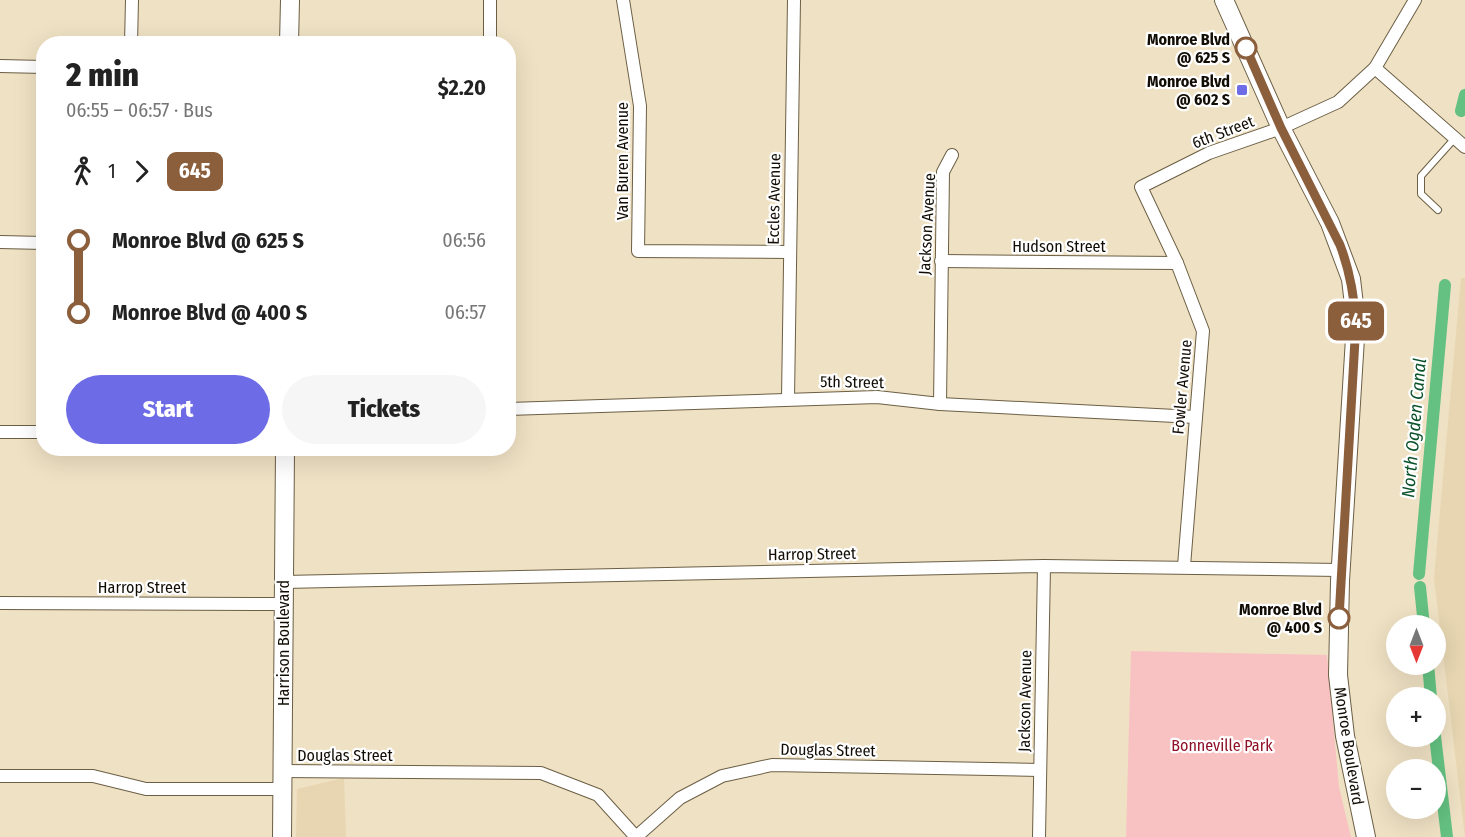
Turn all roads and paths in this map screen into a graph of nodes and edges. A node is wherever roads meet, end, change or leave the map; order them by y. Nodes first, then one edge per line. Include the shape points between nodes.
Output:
1 (132, 0) edge
2 (290, 0) edge
3 (490, 0) edge
4 (623, 0) edge
5 (794, 0) edge
6 (1224, 0) edge
7 (1415, 0) edge
8 (131, 36) edge
9 (289, 36) edge
10 (490, 36) edge
11 (0, 66) edge
12 (36, 67) edge
13 (1376, 68) junction
14 (1281, 128) junction
15 (1455, 138) junction
16 (1465, 147) edge
17 (952, 155) dead end
18 (1141, 187) joint
19 (1438, 210) dead end
20 (0, 242) edge
21 (36, 243) edge
22 (789, 252) junction
23 (941, 261) junction
24 (1177, 263) junction
25 (788, 398) junction
26 (940, 404) junction
27 (516, 409) edge
28 (1195, 417) junction
29 (0, 432) edge
30 (36, 432) edge
31 (285, 456) edge
32 (1044, 566) junction
33 (1184, 566) junction
34 (1341, 570) junction
35 (284, 582) junction
36 (0, 603) edge
37 (283, 604) junction
38 (1040, 770) junction
39 (0, 776) edge
40 (282, 780) junction
41 (282, 837) edge
42 (636, 837) edge
43 (1039, 837) edge
44 (1366, 837) edge

1 - 8 street
2 - 9 main road
3 - 10 street
4 - 22 street, Van Buren Avenue via 640,106 638,251
5 - 22 street, Eccles Avenue
6 - 14 main road, Monroe Boulevard
7 - 13 street, 6th Street
11 - 12 street
13 - 14 street, 6th Street via 1338,102
13 - 15 street
14 - 18 street, 6th Street via 1209,153
14 - 34 main road, Monroe Boulevard via 1340,245 1354,300
15 - 16 street
15 - 19 lane via 1421,176 1421,194
17 - 23 street, Jackson Avenue via 943,172
18 - 24 street, Fowler Avenue
20 - 21 street
22 - 25 street, Eccles Avenue
23 - 24 street, Hudson Street
23 - 26 street, Jackson Avenue
24 - 28 street, Fowler Avenue via 1203,331
25 - 26 street, 5th Street via 877,397
25 - 27 street, 5th Street
26 - 28 street, 5th Street
28 - 33 street, Fowler Avenue
29 - 30 street
31 - 35 main road, Harrison Boulevard
32 - 33 street, Harrop Street
32 - 35 street, Harrop Street
32 - 38 street, Jackson Avenue
33 - 34 street, Harrop Street
34 - 44 main road, Monroe Boulevard via 1340,696
35 - 37 main road, Harrison Boulevard
36 - 37 street, Harrop Street
37 - 40 main road, Harrison Boulevard
38 - 42 street, Douglas Street via 772,765 722,776 680,798
38 - 43 street, Jackson Avenue
39 - 40 street, Douglas Street via 93,776 146,789
40 - 41 main road, Harrison Boulevard
40 - 42 street, Douglas Street via 541,773 598,795

